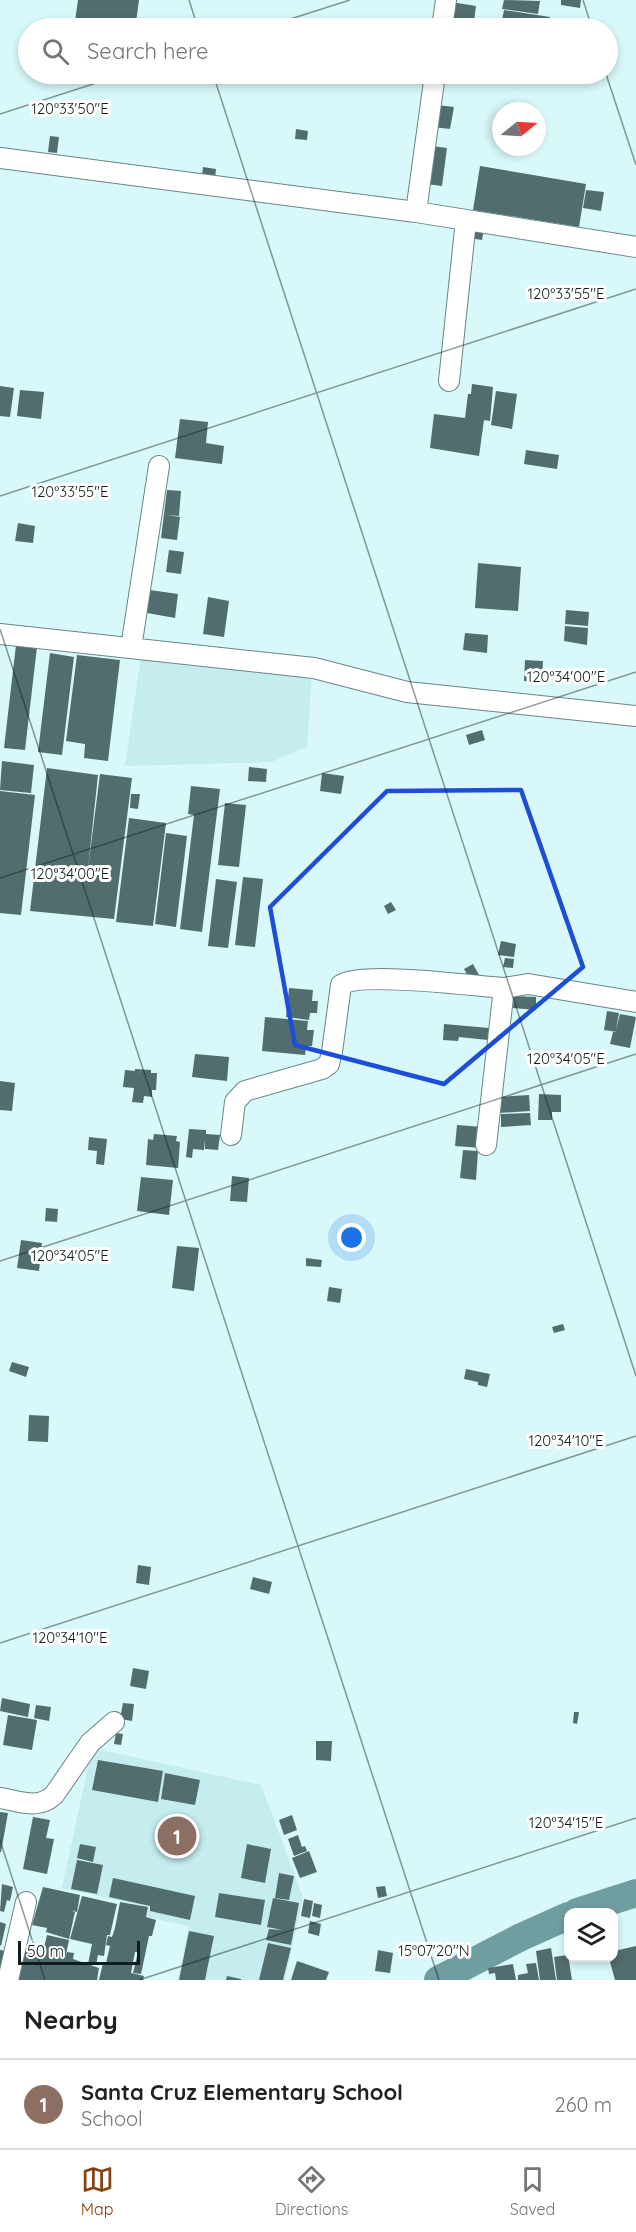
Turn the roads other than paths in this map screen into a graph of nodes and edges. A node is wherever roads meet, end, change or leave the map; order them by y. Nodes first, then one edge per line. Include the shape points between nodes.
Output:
1 (446, 0) edge
2 (443, 18) edge
3 (434, 84) edge
4 (0, 158) edge
5 (416, 212) junction
6 (466, 220) junction
7 (636, 247) edge
8 (449, 381) dead end
9 (159, 466) dead end
10 (0, 634) edge
11 (131, 648) junction
12 (636, 716) edge
13 (504, 988) junction
14 (636, 1002) edge
15 (231, 1135) dead end
16 (486, 1145) dead end
17 (114, 1722) dead end
18 (0, 1798) edge
19 (26, 1902) dead end
20 (8, 1980) edge

1 - 2 street
3 - 5 street
4 - 5 street
5 - 6 street
6 - 7 street
6 - 8 street
9 - 11 street
10 - 11 street
11 - 12 street via 314,668 407,693
13 - 14 street via 528,984
13 - 15 street via 347,981 341,985 329,1064 245,1091 235,1102
13 - 16 street
17 - 18 street via 96,1736 47,1802
19 - 20 street

